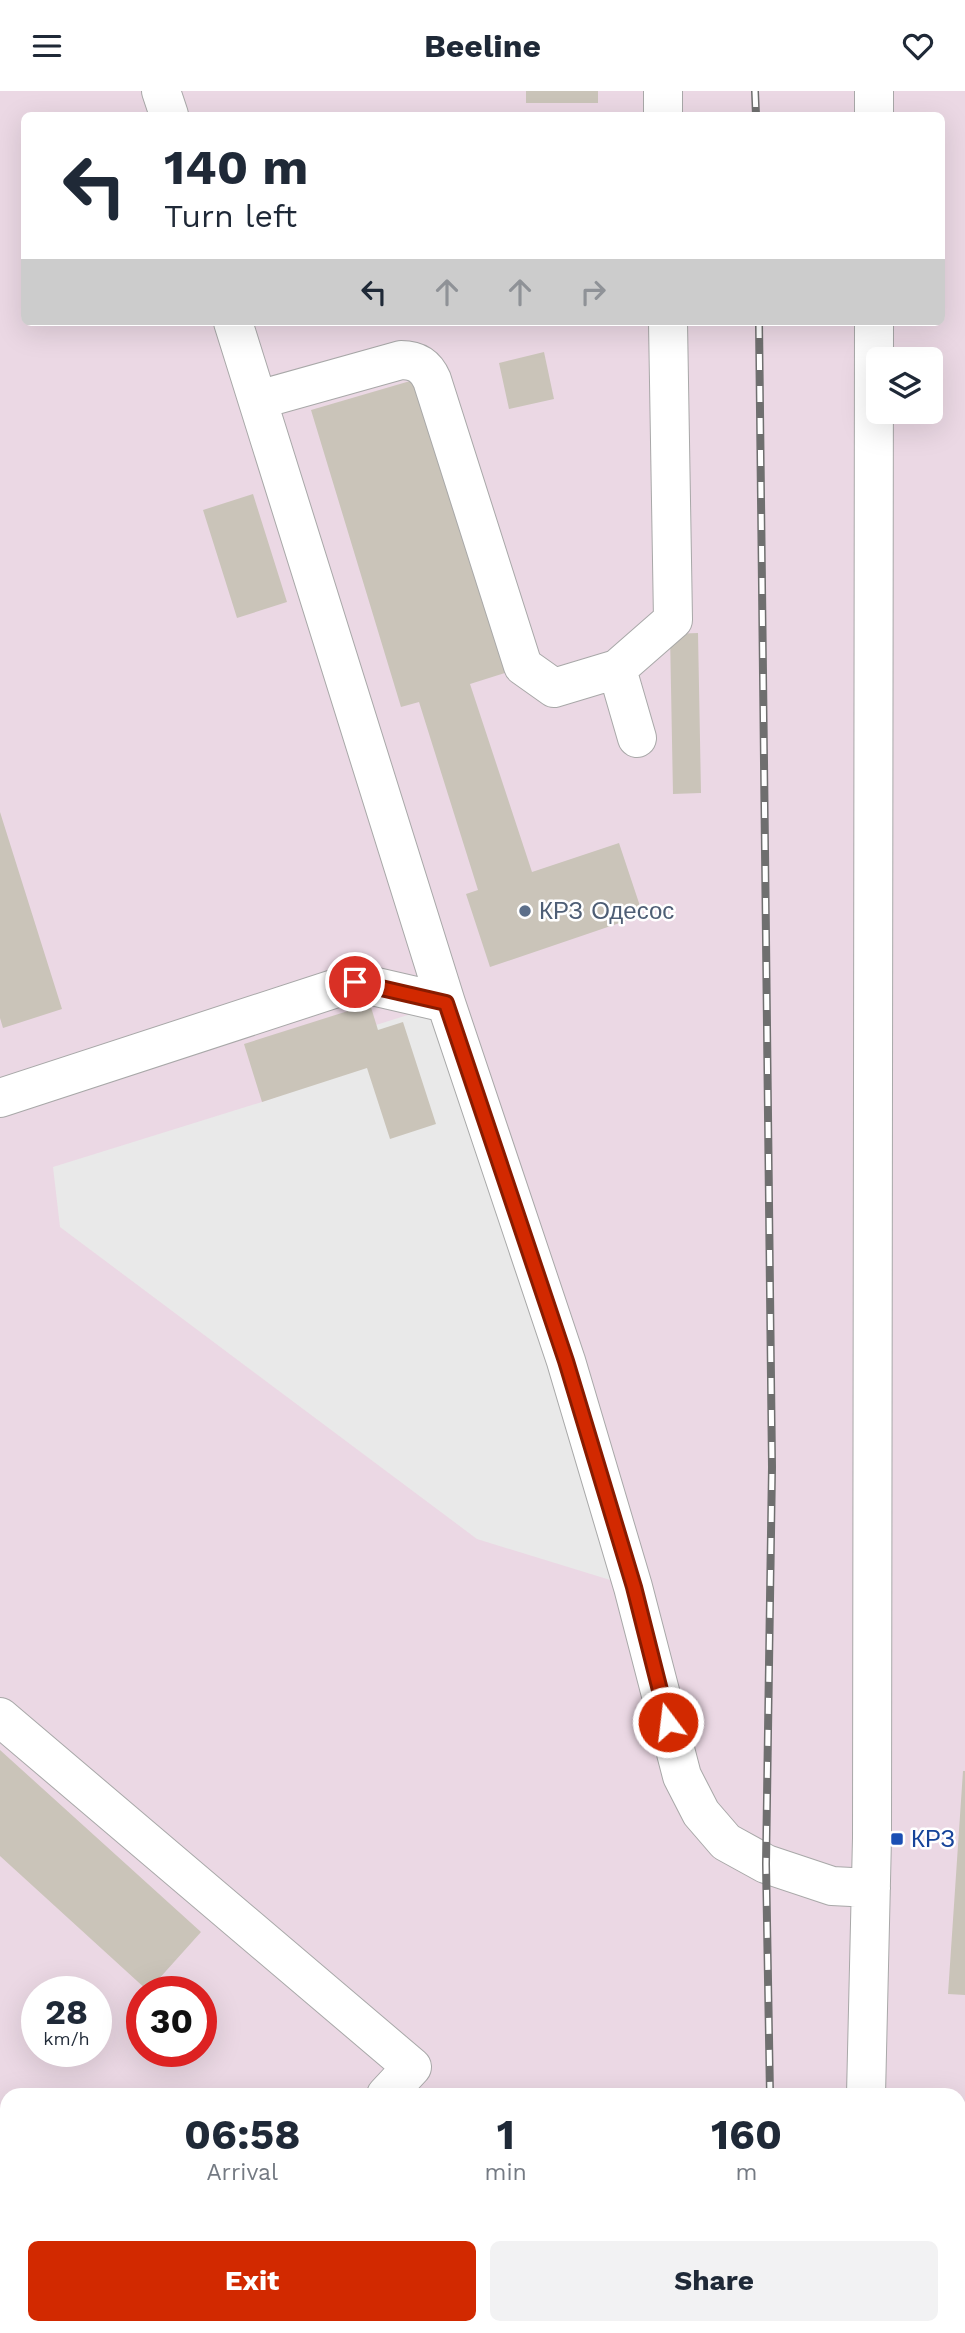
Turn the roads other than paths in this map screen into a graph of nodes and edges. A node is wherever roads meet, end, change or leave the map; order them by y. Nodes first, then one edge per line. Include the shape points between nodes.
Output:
1 (161, 91) edge
2 (663, 91) edge
3 (874, 91) edge
4 (168, 112) edge
5 (663, 112) edge
6 (874, 112) edge
7 (234, 326) edge
8 (668, 326) edge
9 (874, 326) edge
10 (258, 400) junction
11 (617, 669) junction
12 (637, 739) dead end
13 (446, 1003) junction
14 (0, 1098) edge
15 (0, 1717) edge
16 (871, 1888) junction
17 (392, 2088) edge
18 (866, 2088) edge

1 - 4 street
2 - 5 street
3 - 6 street
7 - 10 street
8 - 11 street via 673,620
9 - 16 street
10 - 11 street via 401,360 424,366 523,666 554,688
10 - 13 street
11 - 12 street
13 - 14 street via 355,982
13 - 16 street via 566,1361 634,1587 682,1776 701,1814 726,1842 766,1864 832,1886
15 - 17 street via 412,2067
16 - 18 street

